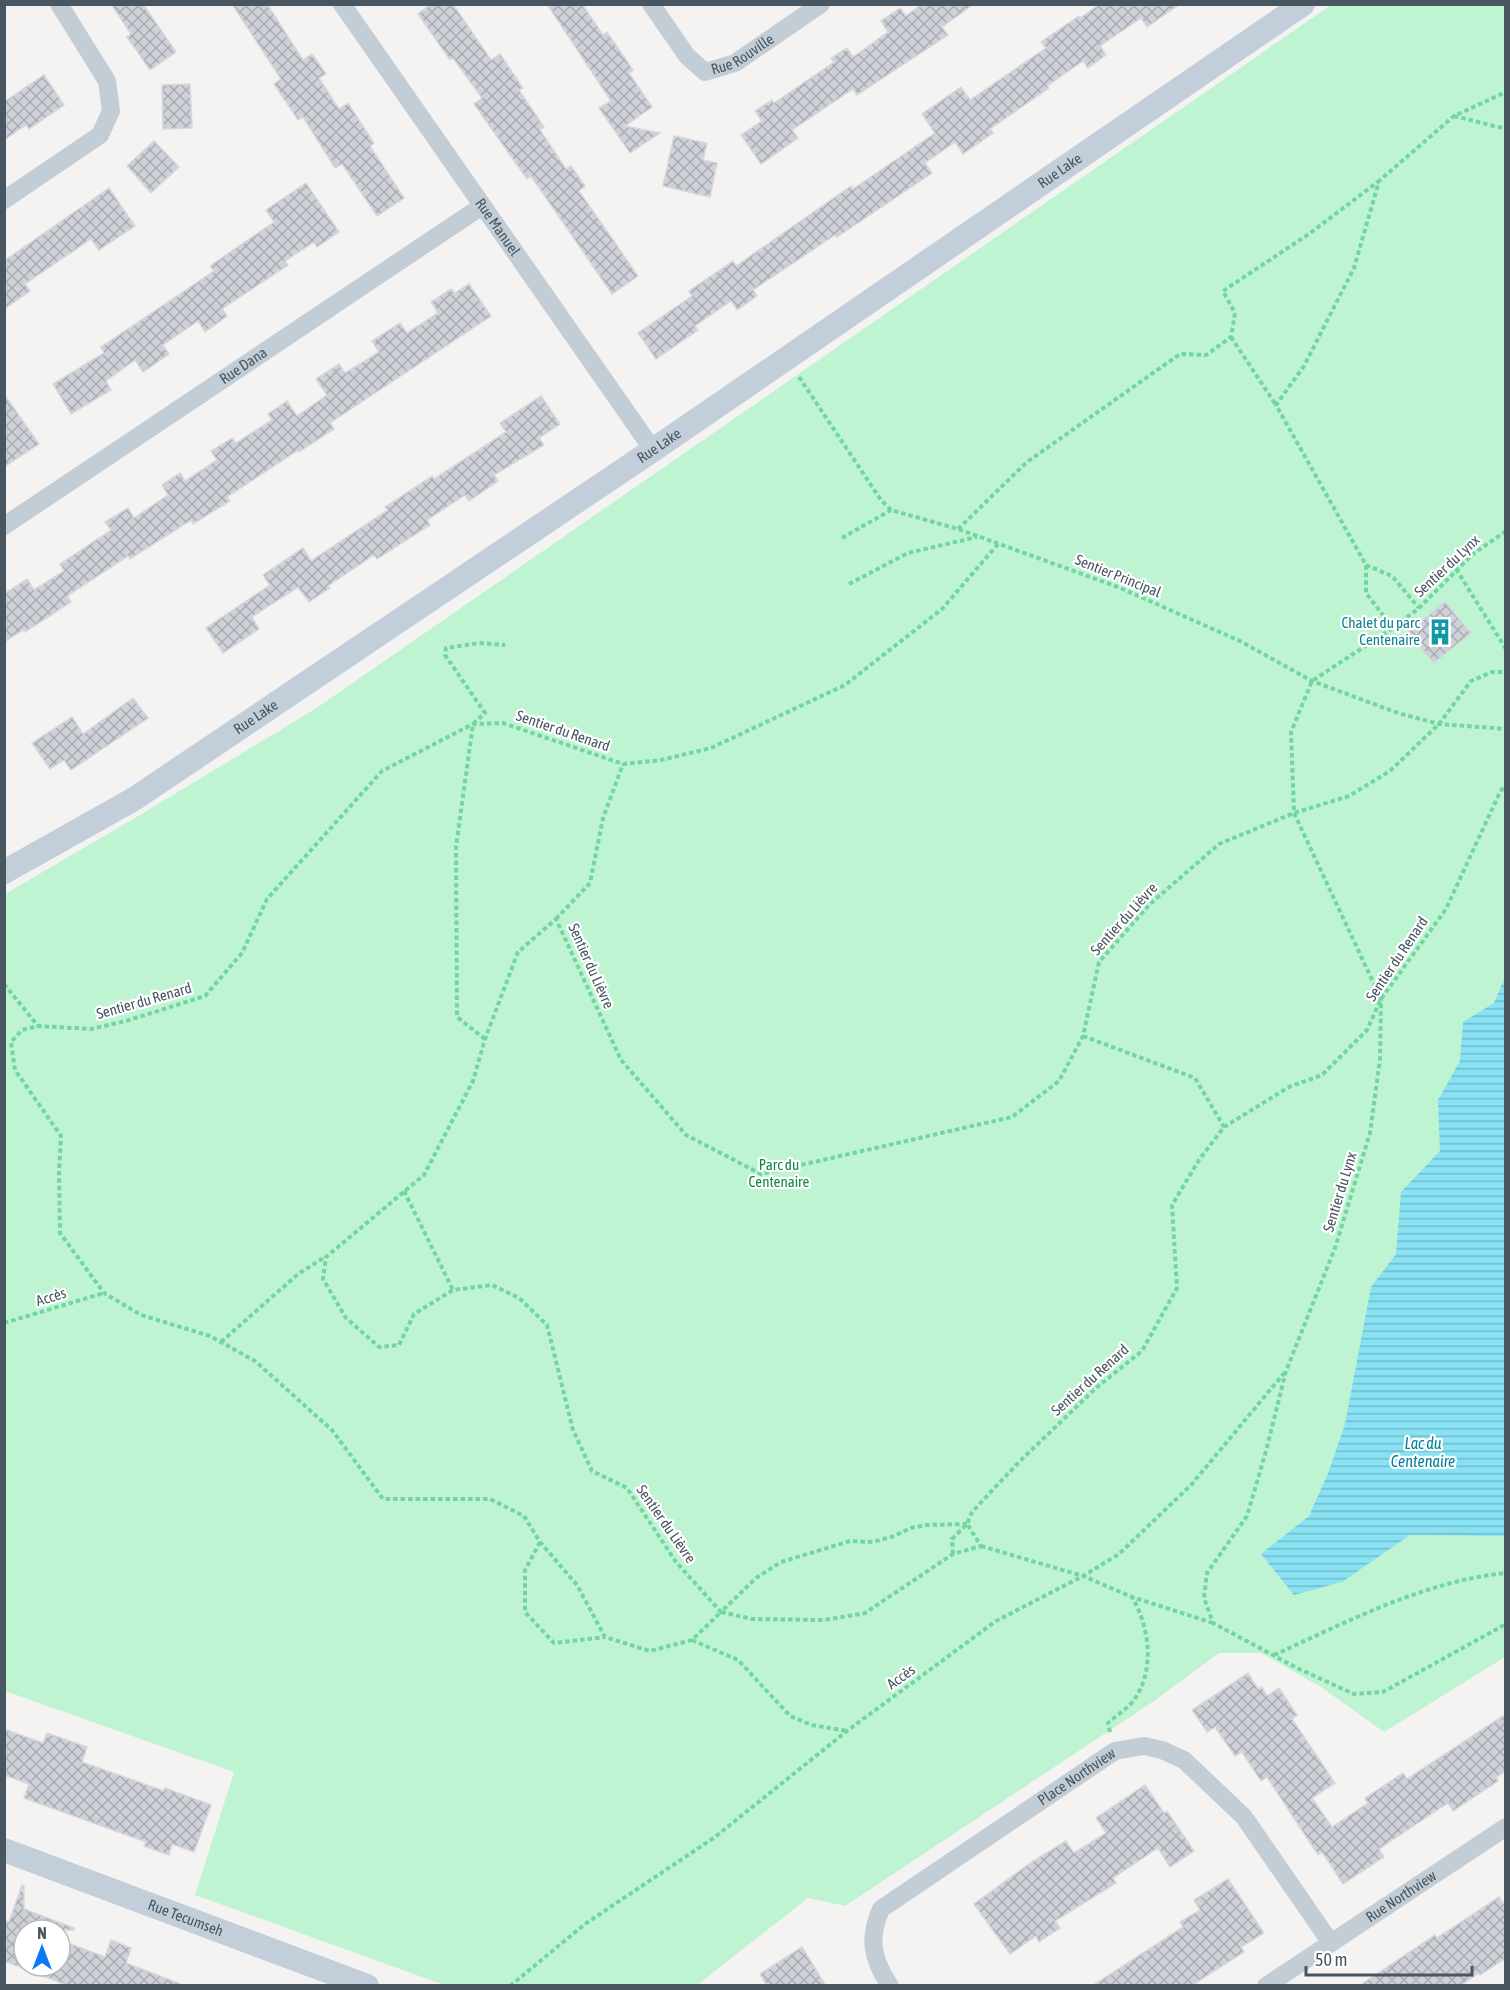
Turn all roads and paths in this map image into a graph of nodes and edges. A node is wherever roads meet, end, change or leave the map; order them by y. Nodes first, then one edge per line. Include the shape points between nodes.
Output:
1 (59, 4) edge
2 (342, 4) edge
3 (651, 4) edge
4 (821, 4) edge
5 (1303, 4) edge
6 (1506, 92) edge
7 (1454, 116) junction
8 (1506, 129) edge
9 (1379, 181) junction
10 (4, 200) edge
11 (482, 206) junction
12 (1231, 337) junction
13 (787, 358) junction
14 (1276, 405) junction
15 (653, 450) junction
16 (891, 510) junction
17 (4, 526) edge
18 (958, 529) junction
19 (1506, 531) edge
20 (978, 536) junction
21 (842, 538) dead end
22 (998, 543) junction
23 (1366, 565) junction
24 (1456, 569) junction
25 (849, 584) dead end
26 (1419, 608) junction
27 (1393, 628) junction
28 (505, 645) dead end
29 (1506, 649) edge
30 (1506, 672) edge
31 (1312, 681) junction
32 (472, 724) junction
33 (1439, 724) junction
34 (1506, 729) edge
35 (623, 764) junction
36 (1506, 784) edge
37 (1294, 813) junction
38 (4, 872) edge
39 (556, 919) junction
40 (4, 984) edge
41 (1381, 999) junction
42 (38, 1026) junction
43 (1083, 1036) junction
44 (485, 1039) junction
45 (1224, 1127) junction
46 (405, 1191) junction
47 (326, 1257) junction
48 (453, 1290) junction
49 (104, 1293) junction
50 (4, 1323) edge
51 (221, 1342) junction
52 (1286, 1371) junction
53 (967, 1524) junction
54 (540, 1542) junction
55 (981, 1546) junction
56 (953, 1554) junction
57 (1506, 1573) edge
58 (1083, 1576) junction
59 (1132, 1597) junction
60 (721, 1612) junction
61 (1213, 1623) junction
62 (1506, 1624) edge
63 (605, 1637) junction
64 (692, 1640) junction
65 (1273, 1656) junction
66 (847, 1731) junction
67 (1115, 1750) junction
68 (1506, 1827) edge
69 (4, 1850) edge
70 (1331, 1942) junction
71 (367, 1986) edge
72 (510, 1986) edge
73 (890, 1986) edge
74 (1266, 1986) edge

1 - 10 street via 107,81 111,111 100,135
2 - 11 street, Rue Manuel
3 - 4 street, Rue Rouville via 687,56 705,72 735,63
5 - 13 street, Rue Lake
6 - 7 path
7 - 8 path
7 - 9 path
9 - 12 path via 1223,291 1235,313
9 - 14 path via 1354,268 1304,366
11 - 15 street, Rue Manuel
11 - 17 street, Rue Dana
12 - 14 path
12 - 18 path via 1206,355 1180,354 1170,361 1027,462
13 - 15 street, Rue Lake
13 - 16 path
14 - 23 path
15 - 38 street, Rue Lake via 134,799
16 - 18 path, Sentier Principal
16 - 21 path
18 - 20 path, Sentier Principal
19 - 24 path, Sentier du Lynx
20 - 22 path, Sentier Principal
20 - 25 path via 908,553
22 - 31 path, Sentier Principal via 1118,587 1240,641
22 - 35 path, Sentier du Renard via 942,609 845,685 711,748
23 - 26 path via 1392,576
23 - 27 path via 1366,593
24 - 26 path, Sentier du Lynx
24 - 29 path
26 - 27 path, Sentier du Lynx
27 - 31 path, Sentier du Lynx
28 - 32 path via 478,643 446,648 445,655 484,713
30 - 33 path, Sentier du Lièvre via 1492,672 1471,681
31 - 33 path, Sentier Principal
31 - 37 path, Sentier du Lynx via 1291,732
32 - 35 path, Sentier du Renard via 503,723
32 - 42 path, Sentier du Renard via 382,771 267,899 242,953 205,996 91,1029
32 - 44 path via 456,847 457,1017
33 - 34 path, Sentier Principal
33 - 37 path, Sentier du Lièvre via 1390,771 1349,796
35 - 39 path via 603,818 590,883
36 - 41 path, Sentier du Renard via 1446,909
37 - 41 path, Sentier du Lynx
37 - 43 path, Sentier du Lièvre via 1219,844 1150,904 1099,962
39 - 43 path, Sentier du Lièvre via 621,1060 686,1135 761,1174 1012,1117 1059,1081
39 - 44 path, Sentier du Lièvre via 518,952
40 - 42 path
41 - 45 path, Sentier du Renard via 1367,1030 1322,1075 1289,1087
41 - 52 path, Sentier du Lynx via 1380,1059 1370,1134 1335,1248
42 - 49 path via 22,1030 11,1042 15,1070 61,1136 60,1233
43 - 45 path via 1195,1078
44 - 46 path, Sentier du Lièvre via 472,1081 424,1175
45 - 53 path, Sentier du Renard via 1172,1205 1177,1288 1142,1351 1096,1388 1019,1462 972,1512
46 - 47 path, Sentier du Lièvre
46 - 48 path
47 - 48 path, Sentier du Lièvre via 323,1279 346,1318 379,1347 399,1345 414,1314
47 - 51 path via 298,1274
48 - 60 path, Sentier du Lièvre via 492,1285 519,1298 547,1325 573,1430 592,1471 627,1488 676,1562
49 - 50 path, Accès
49 - 51 path via 141,1315
51 - 54 path via 255,1361 332,1430 383,1499 490,1498 524,1516
52 - 58 path, Accès via 1192,1484 1119,1554
52 - 61 path, Sentier du Lynx via 1247,1516 1207,1573 1204,1598
53 - 55 path
53 - 56 path, Sentier du Renard via 952,1539
53 - 60 path via 911,1528 873,1542 850,1541 781,1562 756,1578
54 - 63 path via 576,1585
54 - 63 path via 525,1570 525,1612 554,1643
55 - 56 path
55 - 58 path
56 - 60 path via 865,1613 824,1620 753,1619
57 - 65 path via 1482,1575 1421,1593
58 - 59 path
58 - 66 path, Accès via 996,1621
59 - 61 path
59 - 67 path via 1141,1612 1149,1654 1135,1699 1108,1723
60 - 64 path
61 - 65 path
62 - 65 path via 1383,1692 1354,1694
63 - 64 path via 650,1651
64 - 66 path via 738,1660 790,1716 812,1725
66 - 72 path, Accès via 716,1836 585,1924
67 - 70 street, Place Northview via 1144,1746 1184,1760 1244,1816
67 - 73 street, Place Northview via 881,1909 872,1941 879,1969
68 - 70 street, Rue Northview
69 - 71 street, Rue Tecumseh
70 - 74 street, Rue Northview

